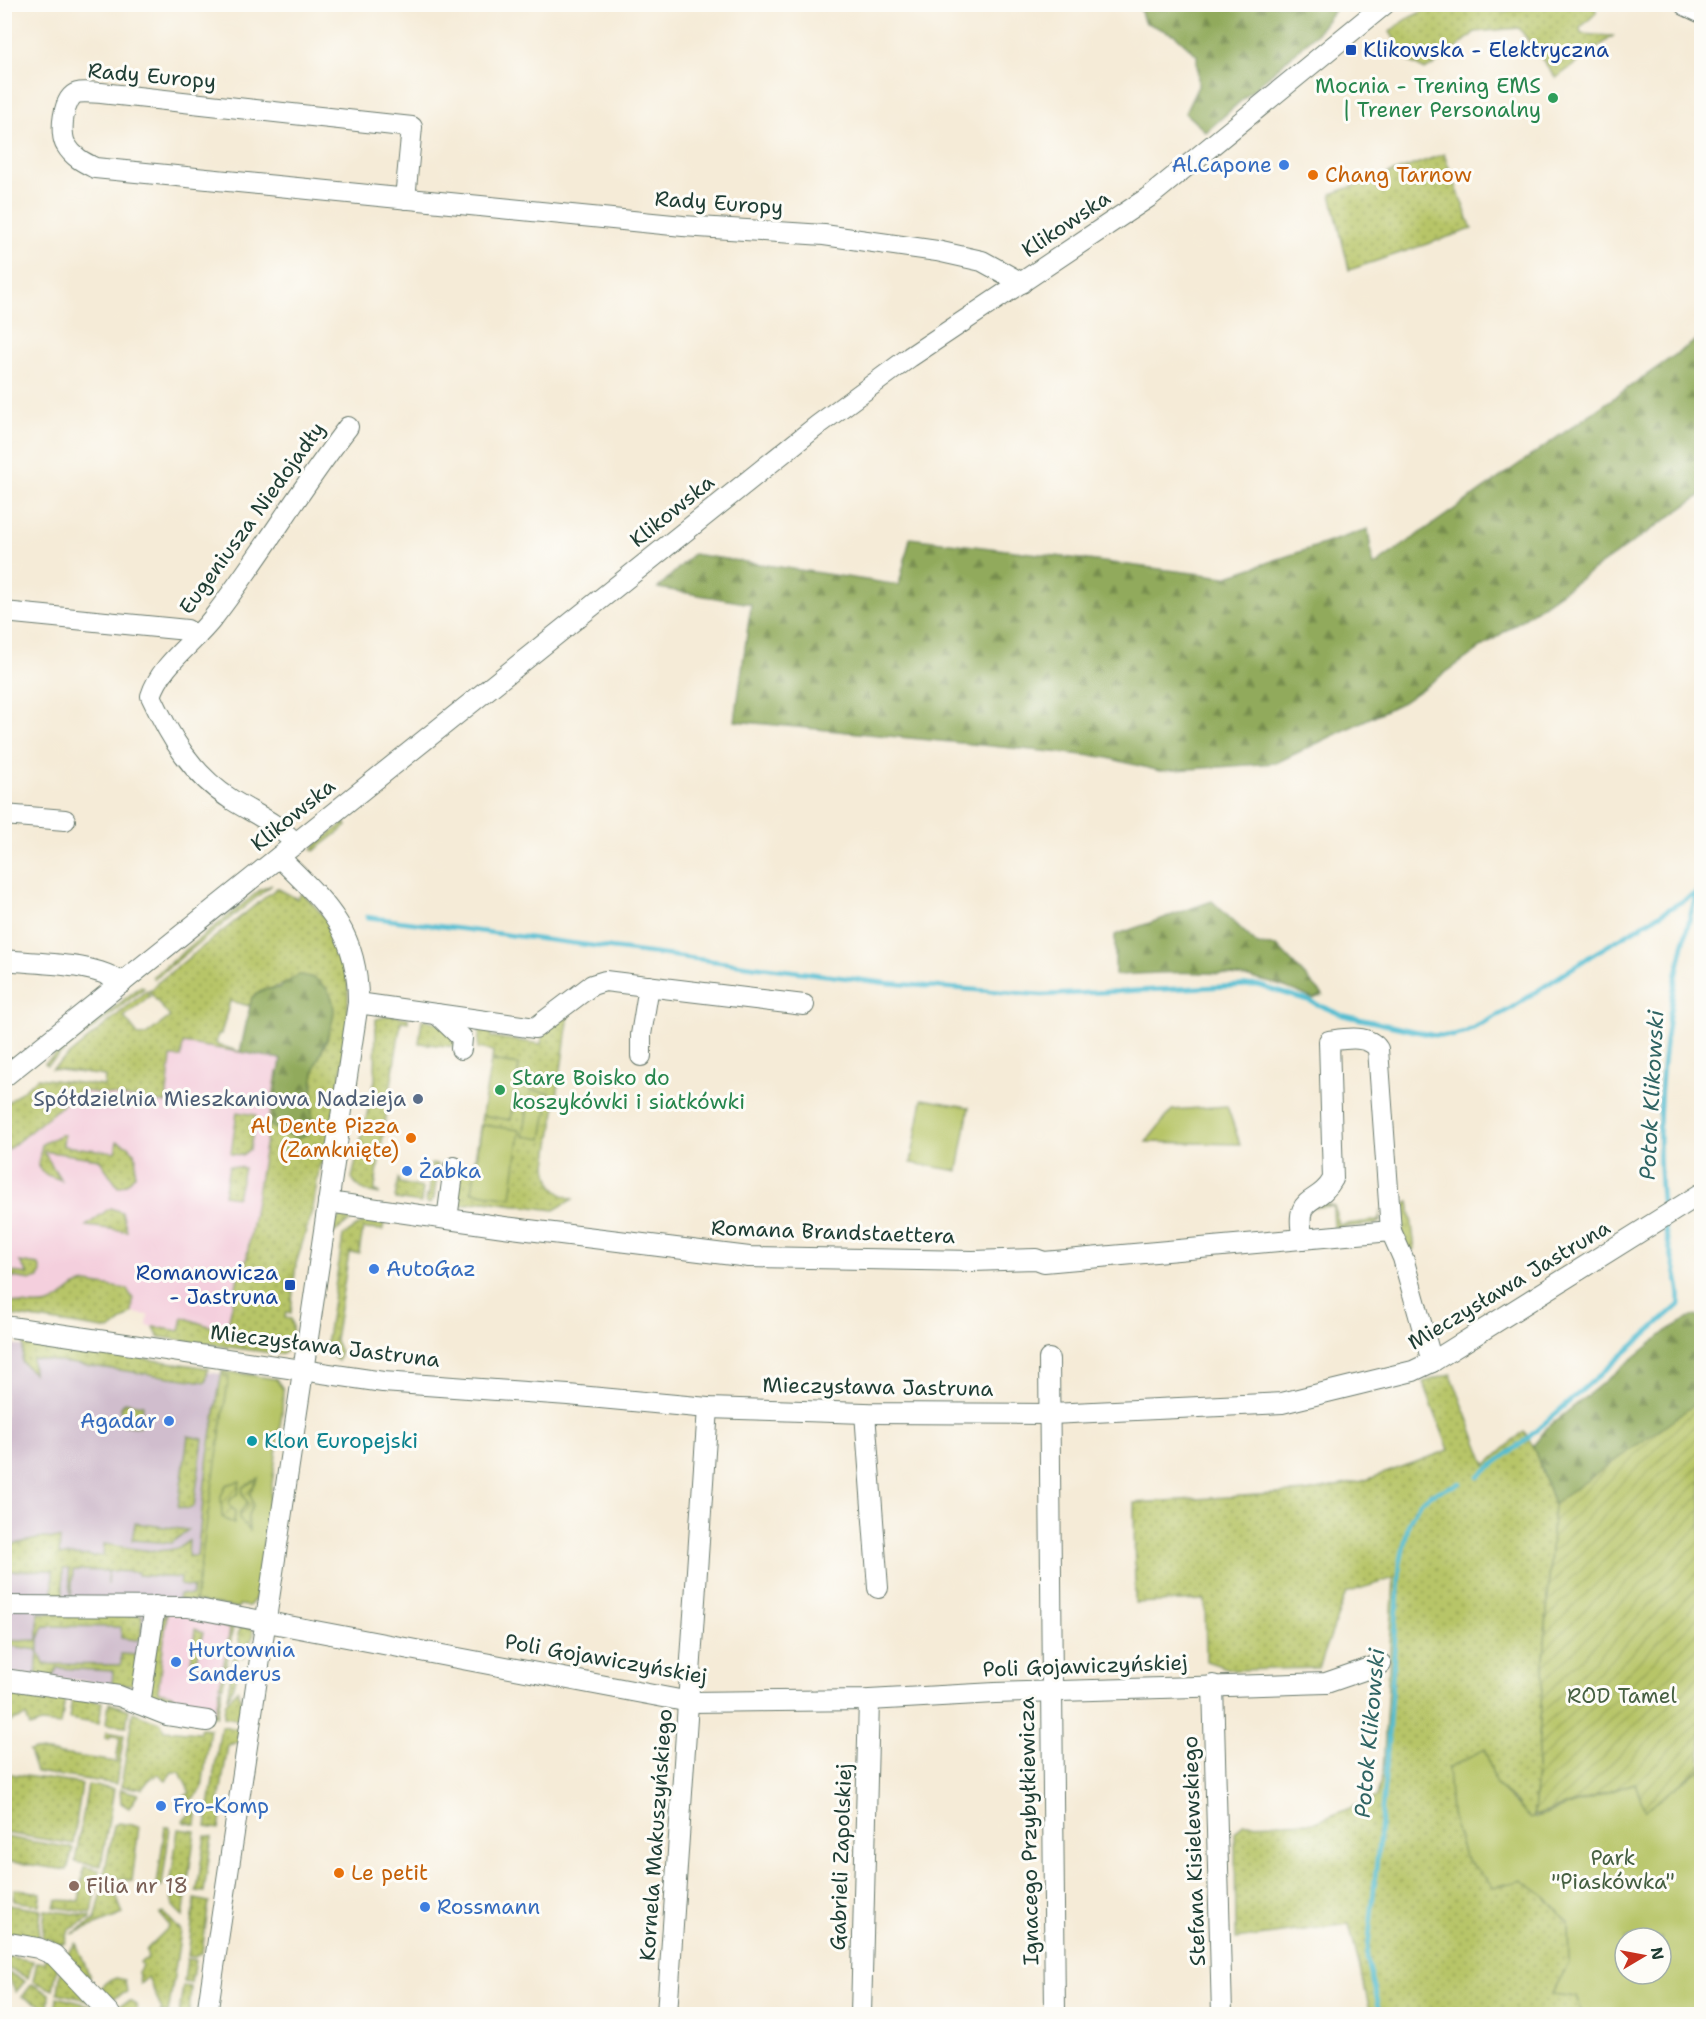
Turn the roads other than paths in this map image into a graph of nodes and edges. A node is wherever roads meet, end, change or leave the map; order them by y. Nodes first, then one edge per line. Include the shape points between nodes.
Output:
1 (1385, 4) edge
2 (1687, 4) edge
3 (1701, 11) edge
4 (405, 199) junction
5 (1022, 282) junction
6 (348, 427) dead end
7 (4, 612) edge
8 (197, 636) junction
9 (4, 815) edge
10 (65, 820) dead end
11 (296, 844) junction
12 (279, 858) junction
13 (4, 960) edge
14 (122, 983) junction
15 (649, 986) junction
16 (358, 1003) junction
17 (804, 1005) dead end
18 (437, 1014) junction
19 (469, 1018) junction
20 (641, 1056) dead end
21 (4, 1077) edge
22 (449, 1166) dead end
23 (1701, 1193) edge
24 (328, 1202) junction
25 (442, 1218) junction
26 (1391, 1231) junction
27 (1303, 1239) junction
28 (4, 1326) edge
29 (1049, 1359) dead end
30 (1432, 1362) junction
31 (302, 1370) junction
32 (708, 1408) junction
33 (864, 1413) junction
34 (1051, 1414) junction
35 (878, 1588) dead end
36 (4, 1606) edge
37 (155, 1606) junction
38 (265, 1622) junction
39 (1381, 1664) dead end
40 (4, 1679) edge
41 (1213, 1685) junction
42 (1051, 1692) junction
43 (869, 1700) junction
44 (690, 1702) junction
45 (140, 1704) junction
46 (207, 1721) dead end
47 (4, 1942) edge
48 (110, 2014) edge
49 (207, 2014) edge
50 (667, 2014) edge
51 (861, 2014) edge
52 (1055, 2014) edge
53 (1222, 2014) edge

1 - 5 street, Klikowska via 1171,180
2 - 3 main road
4 - 4 street, Rady Europy via 95,168 75,157 64,142 63,124 69,99 76,93 101,93 412,127
4 - 5 street, Rady Europy via 683,226 824,235 982,261
5 - 11 street, Klikowska via 836,411
6 - 8 street, Eugeniusza Niedojadły via 213,619
7 - 8 street via 187,630
8 - 11 street, Eugeniusza Niedojadły via 164,671 150,696 191,765 213,787 279,826
9 - 10 street
11 - 12 street, Klikowska
12 - 14 street, Klikowska
12 - 16 street via 339,922 354,961
13 - 14 street via 91,970
14 - 21 street, Klikowska
15 - 17 street
15 - 19 street via 605,981 592,985 535,1028
15 - 20 street
16 - 18 street
16 - 24 street
18 - 19 street
18 - 19 street via 462,1038 466,1049 473,1026
22 - 25 street
23 - 30 street, Mieczysława Jastruna
24 - 25 street, Romana Brandstaettera
24 - 31 street
25 - 27 street, Romana Brandstaettera via 755,1257 1044,1262
26 - 27 street, Romana Brandstaettera
26 - 27 street via 1378,1049 1363,1040 1338,1040 1329,1041 1334,1179 1325,1190 1306,1201 1301,1211
26 - 30 street via 1403,1258
28 - 31 street, Mieczysława Jastruna
29 - 34 street, Ignacego Przybyłkiewicza
30 - 34 street, Mieczysława Jastruna via 1413,1371 1282,1403
31 - 32 street, Mieczysława Jastruna via 383,1382
31 - 38 street
32 - 33 street, Mieczysława Jastruna
32 - 44 street, Kornela Makuszyńskiego
33 - 34 street, Mieczysława Jastruna
33 - 35 street
34 - 42 street, Ignacego Przybyłkiewicza
36 - 37 street, Poli Gojawiczyńskiej
37 - 38 street, Poli Gojawiczyńskiej via 188,1607
37 - 45 street
38 - 44 street, Poli Gojawiczyńskiej
38 - 49 street
39 - 41 street, Poli Gojawiczyńskiej via 1326,1683
40 - 45 street via 118,1696
41 - 42 street, Poli Gojawiczyńskiej
41 - 53 street, Stefana Kisielewskiego
42 - 43 street, Poli Gojawiczyńskiej
42 - 52 street, Ignacego Przybyłkiewicza
43 - 44 street, Poli Gojawiczyńskiej
43 - 51 street, Gabrieli Zapolskiej
44 - 50 street, Kornela Makuszyńskiego
45 - 46 street via 167,1715
47 - 48 street via 54,1954

